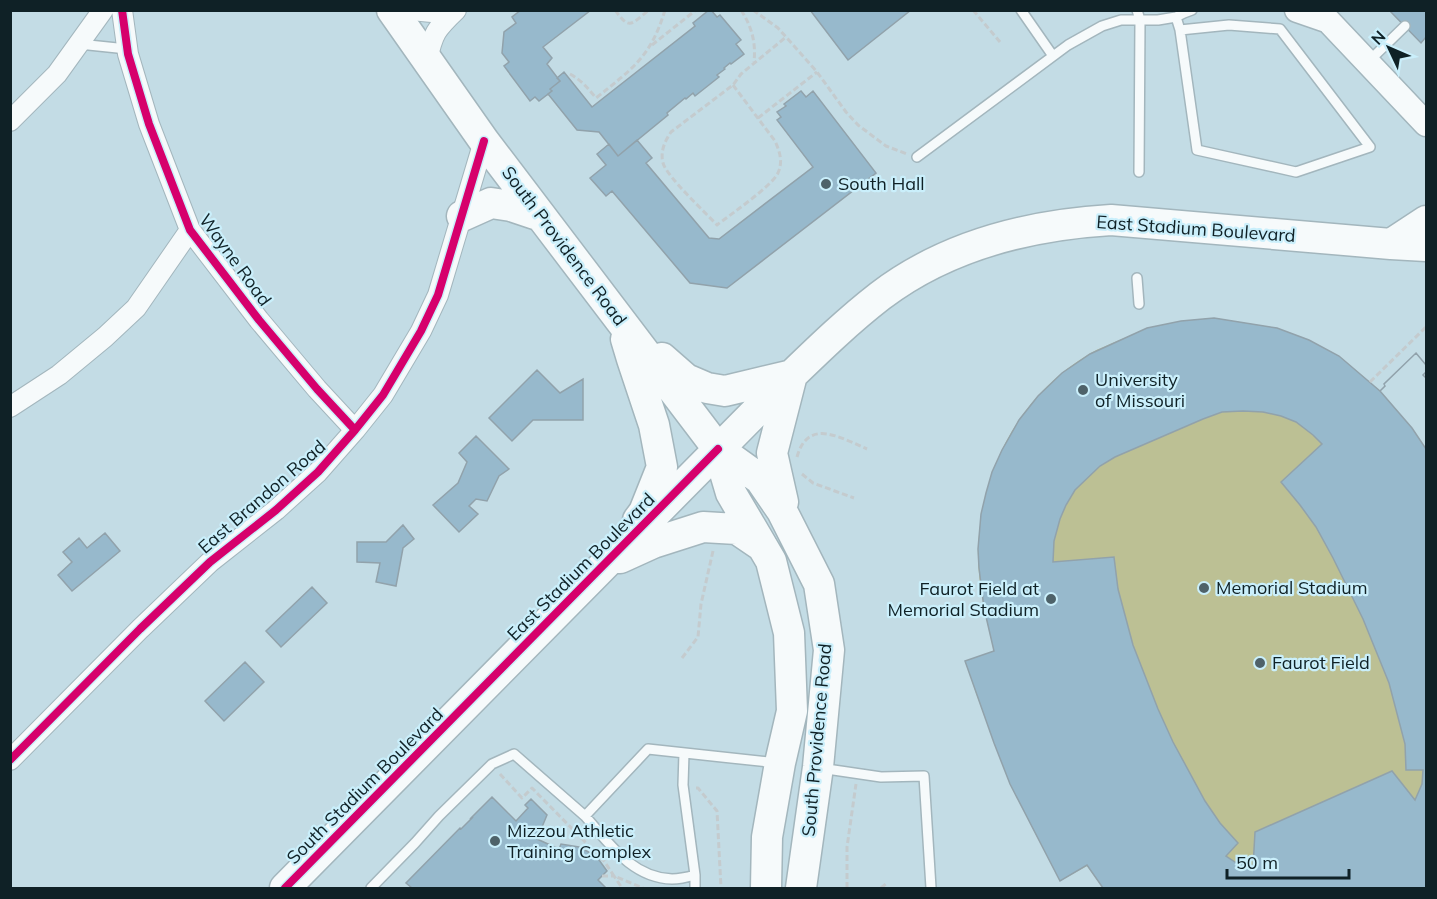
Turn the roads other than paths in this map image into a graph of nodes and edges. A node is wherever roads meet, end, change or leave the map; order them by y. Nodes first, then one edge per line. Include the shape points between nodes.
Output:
1 (103, 10) edge
2 (122, 10) edge
3 (392, 10) edge
4 (411, 10) edge
5 (440, 10) edge
6 (456, 10) edge
7 (1021, 10) edge
8 (1297, 10) edge
9 (1184, 13) edge
10 (1138, 15) edge
11 (1322, 15) edge
12 (1405, 26) dead end
13 (1180, 30) junction
14 (79, 45) junction
15 (127, 49) junction
16 (1053, 56) junction
17 (427, 60) junction
18 (1368, 62) junction
19 (10, 121) edge
20 (1426, 123) edge
21 (484, 141) junction
22 (917, 157) road end
23 (1139, 172) dead end
24 (462, 216) junction
25 (541, 216) junction
26 (1426, 221) edge
27 (190, 230) junction
28 (1391, 244) junction
29 (1426, 246) edge
30 (1137, 278) dead end
31 (1139, 304) dead end
32 (622, 322) junction
33 (792, 375) junction
34 (10, 407) edge
35 (355, 430) junction
36 (718, 449) junction
37 (791, 530) junction
38 (763, 547) junction
39 (604, 565) junction
40 (466, 706) joint
41 (684, 753) junction
42 (10, 760) edge
43 (780, 763) junction
44 (818, 767) junction
45 (585, 816) junction
46 (695, 876) junction
47 (285, 888) edge
48 (371, 888) edge
49 (695, 888) edge
50 (766, 888) edge
51 (795, 888) edge
52 (801, 888) edge
53 (931, 888) edge

1 - 14 street
2 - 15 street, Wayne Road
3 - 17 main road, South Providence Road
4 - 5 street
6 - 17 street via 439,27
7 - 16 lane
8 - 11 street
9 - 10 lane via 1158,20
9 - 13 lane
10 - 16 lane via 1102,26
10 - 23 lane
11 - 18 street
12 - 18 lane
13 - 13 lane via 1229,25 1280,29 1370,147 1296,172 1197,150
14 - 15 lane
14 - 19 street via 57,74
15 - 27 street, Wayne Road via 149,124
16 - 22 lane
17 - 21 main road, South Providence Road
18 - 20 street
21 - 24 street, East Brandon Road
21 - 25 main road, South Providence Road
24 - 25 main road via 491,203
24 - 35 street, East Brandon Road via 438,295 421,331 383,395
25 - 32 main road, South Providence Road
26 - 28 main road
27 - 34 street via 136,308 59,375
27 - 35 street, Wayne Road via 259,320
28 - 29 main road, East Stadium Boulevard
28 - 33 main road, East Stadium Boulevard via 1111,220 1027,231 976,245 909,276 840,328
30 - 31 lane
32 - 33 main road via 686,379 707,388 725,391
32 - 36 main road, South Providence Road
32 - 39 main road via 654,424 662,467 644,512
33 - 36 main road, East Stadium Boulevard
33 - 37 main road via 772,453
35 - 42 street, East Brandon Road via 318,472 210,562 148,621
36 - 37 main road, South Providence Road via 760,479
36 - 38 main road, South Providence Road via 731,493
36 - 39 main road, East Stadium Boulevard
37 - 44 main road, South Providence Road via 819,584 829,650
38 - 39 main road via 738,529 703,527
38 - 43 main road, South Providence Road via 771,561 789,633 792,711
39 - 40 main road, East Stadium Boulevard
40 - 47 main road, South Stadium Boulevard
41 - 43 lane
41 - 45 lane via 648,749
41 - 46 lane via 682,785
43 - 50 main road, South Providence Road via 767,837
43 - 51 main road via 792,789 789,858
44 - 52 main road, South Providence Road
44 - 53 lane via 881,777 924,776
45 - 46 lane via 625,861 647,875 673,879
45 - 48 lane via 514,754 492,764
46 - 49 lane

